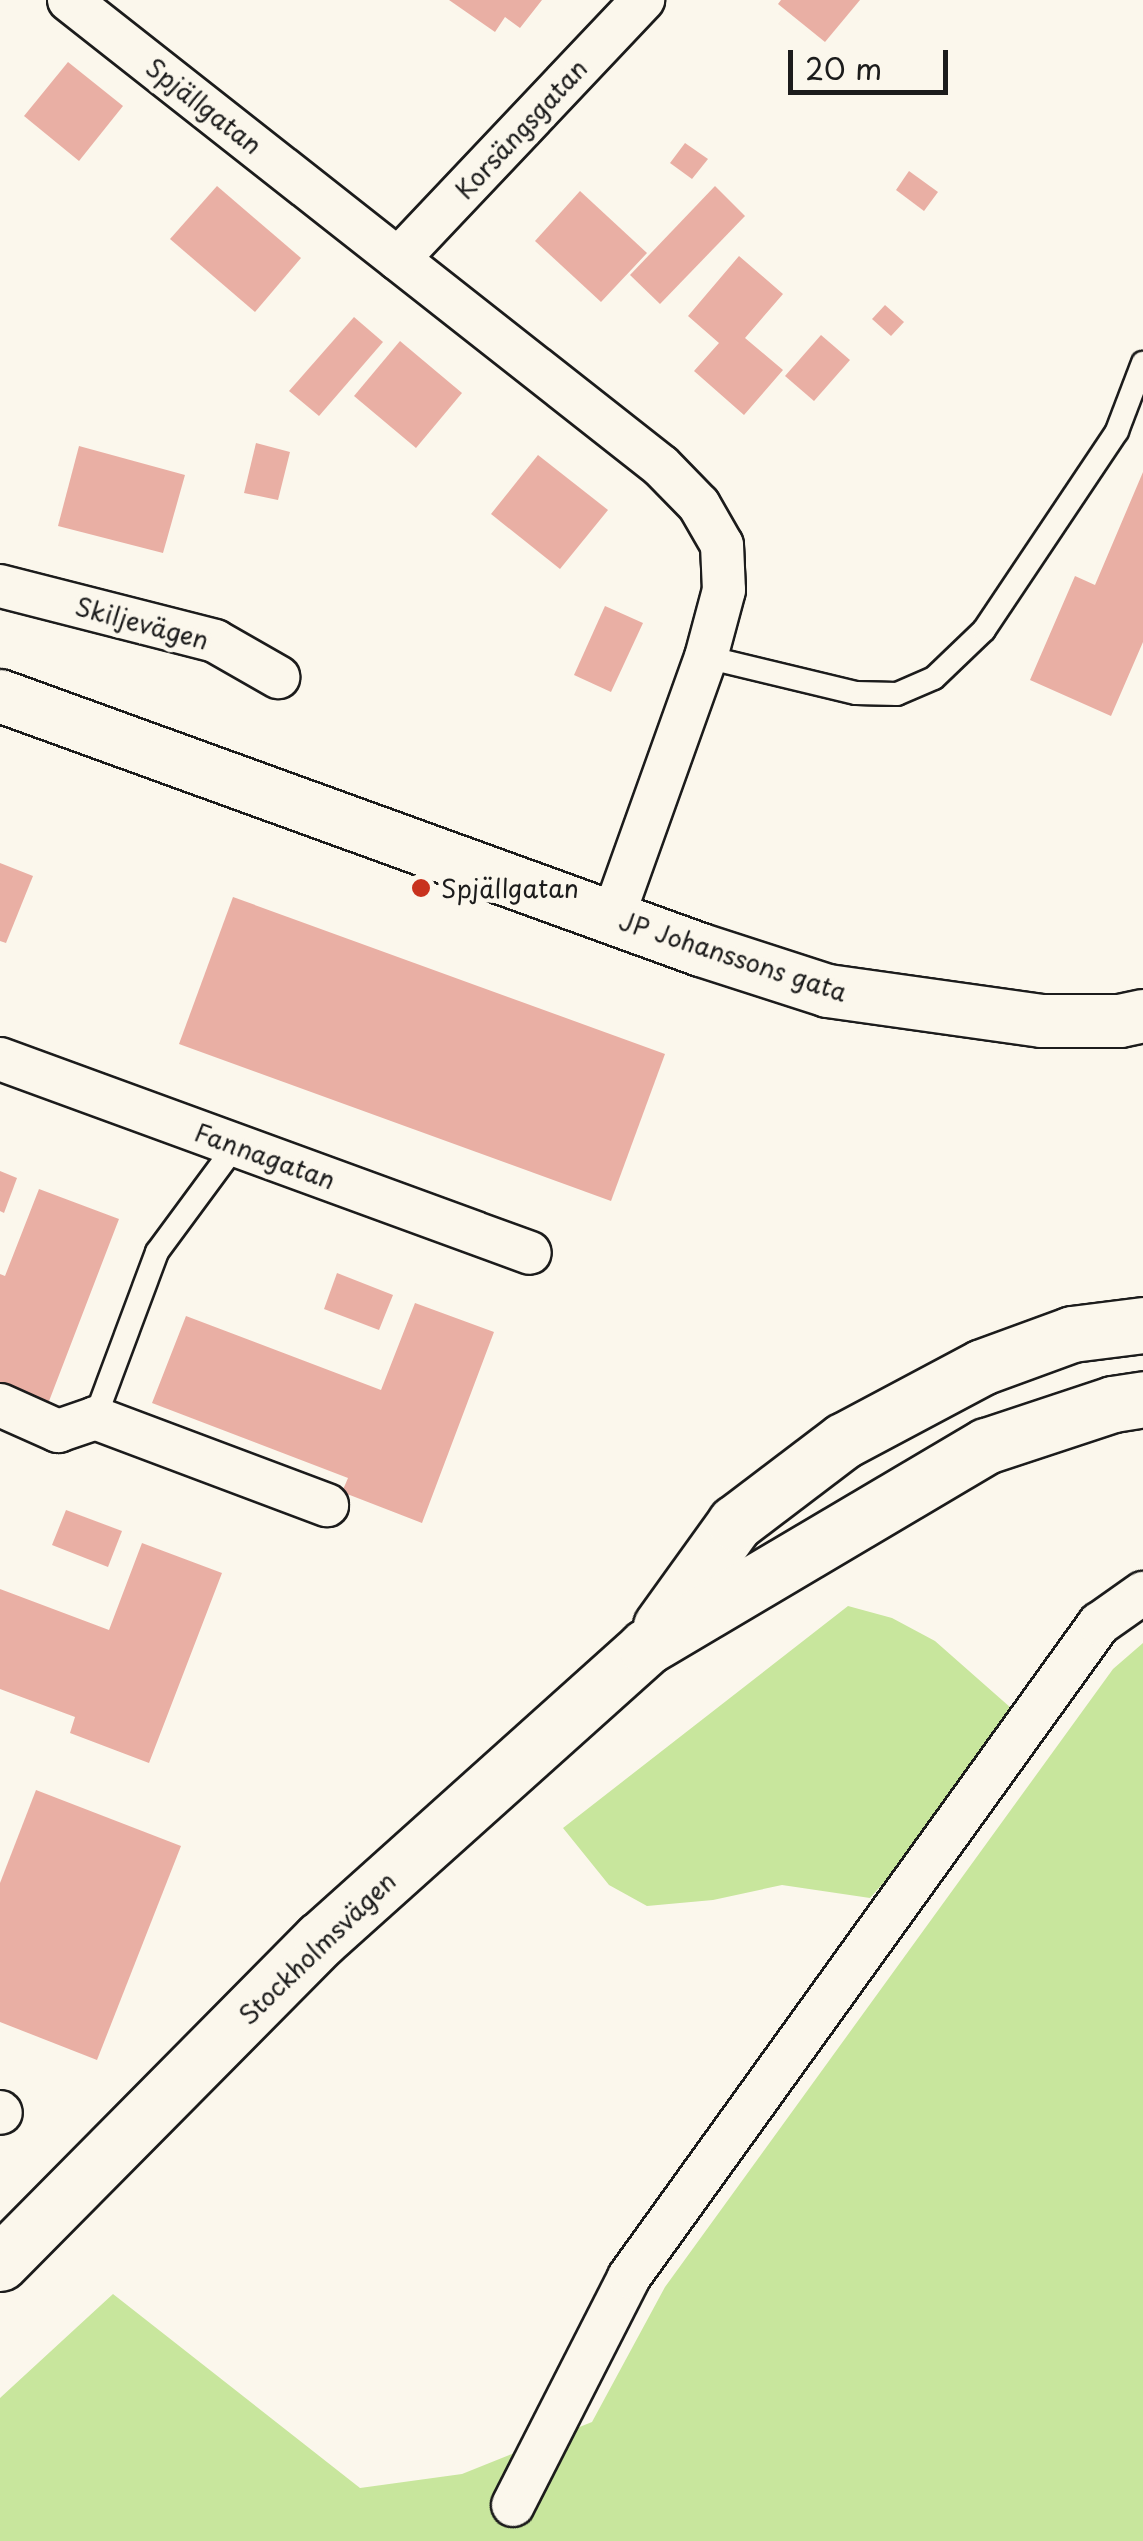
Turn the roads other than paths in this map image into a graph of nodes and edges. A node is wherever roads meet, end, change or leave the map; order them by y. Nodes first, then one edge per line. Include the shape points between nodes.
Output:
1 (68, 0) edge
2 (643, 0) edge
3 (398, 258) junction
4 (1143, 363) edge
5 (0, 586) edge
6 (706, 657) junction
7 (278, 678) dead end
8 (0, 696) edge
9 (613, 916) junction
10 (1143, 1016) edge
11 (0, 1059) edge
12 (236, 1146) junction
13 (530, 1253) dead end
14 (1143, 1325) edge
15 (1143, 1398) edge
16 (0, 1405) edge
17 (95, 1418) junction
18 (327, 1505) dead end
19 (1143, 1593) edge
20 (646, 1647) junction
21 (0, 2263) edge
22 (512, 2505) dead end

1 - 3 street, Spjällgatan
2 - 3 street, Korsängsgatan
3 - 6 street, Spjällgatan via 661,466 699,505 722,545 724,590
4 - 6 lane via 1116,431 1061,514 984,630 934,678 897,694 856,693
5 - 7 street, Skiljevägen via 215,641
6 - 9 street, Spjällgatan
8 - 9 street, JP Johanssons gata
9 - 10 street, JP Johanssons gata via 828,991 881,1001 1042,1021
11 - 12 street, Fannagatan
12 - 13 street, Fannagatan
12 - 17 lane via 157,1252
14 - 20 main road, Stockholmsvägen via 1072,1334 982,1367 843,1442 735,1524
15 - 20 main road, Stockholmsvägen via 986,1446
16 - 17 street via 58,1431
17 - 18 street
19 - 22 street via 1099,1624 628,2277
20 - 21 main road, Stockholmsvägen via 321,1938

